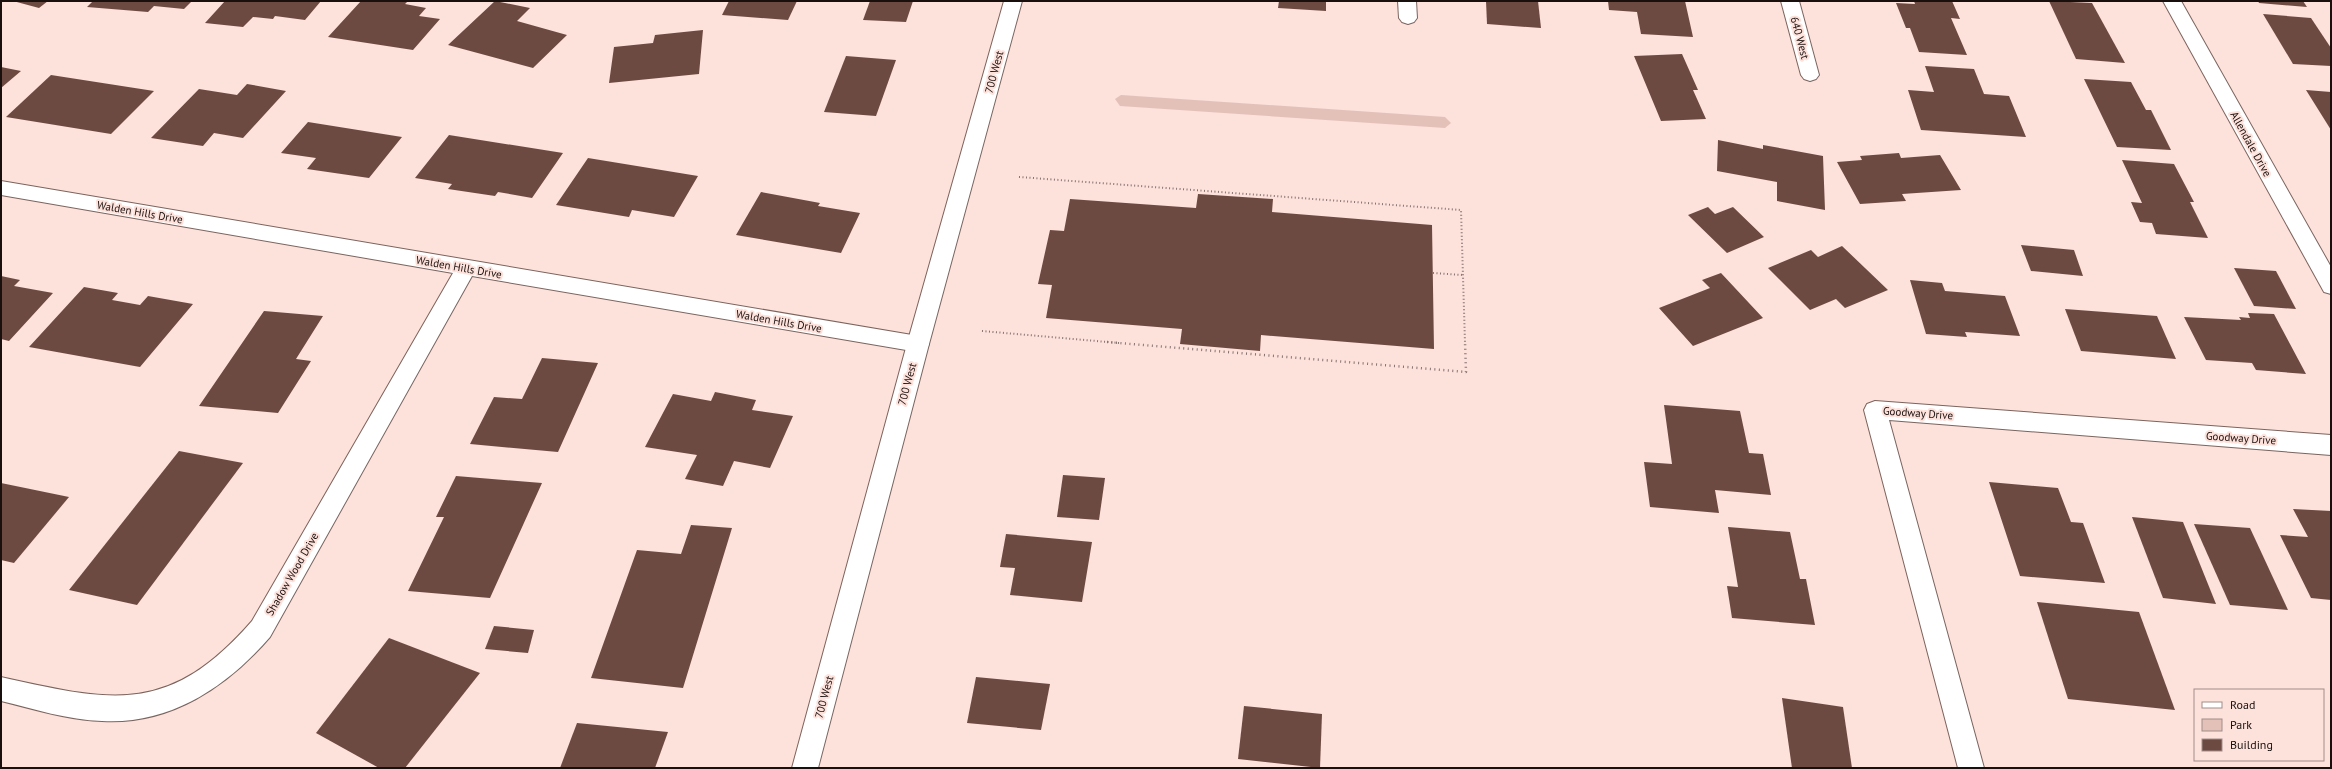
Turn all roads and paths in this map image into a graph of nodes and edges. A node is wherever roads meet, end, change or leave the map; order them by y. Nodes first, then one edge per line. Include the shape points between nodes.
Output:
1 (1013, 1) edge
2 (1790, 1) edge
3 (2172, 1) edge
4 (1810, 76) dead end
5 (1019, 177) dead end
6 (1, 188) edge
7 (466, 269) junction
8 (1433, 273) dead end
9 (1463, 276) junction
10 (2331, 286) edge
11 (982, 331) dead end
12 (918, 344) junction
13 (2331, 445) edge
14 (1, 688) edge
15 (805, 768) edge
16 (1971, 768) edge

1 - 12 street, 700 West
2 - 4 street, 640 West
3 - 10 street, Allendale Drive
5 - 9 path via 1461,210
6 - 7 street, Walden Hills Drive
7 - 12 street, Walden Hills Drive
7 - 14 street, Shadow Wood Drive via 261,629 242,653 219,672 182,694 148,705 117,710 79,706
8 - 9 path
9 - 11 path via 1466,372 1220,349
12 - 15 street, 700 West
13 - 16 street, Goodway Drive via 1875,410

